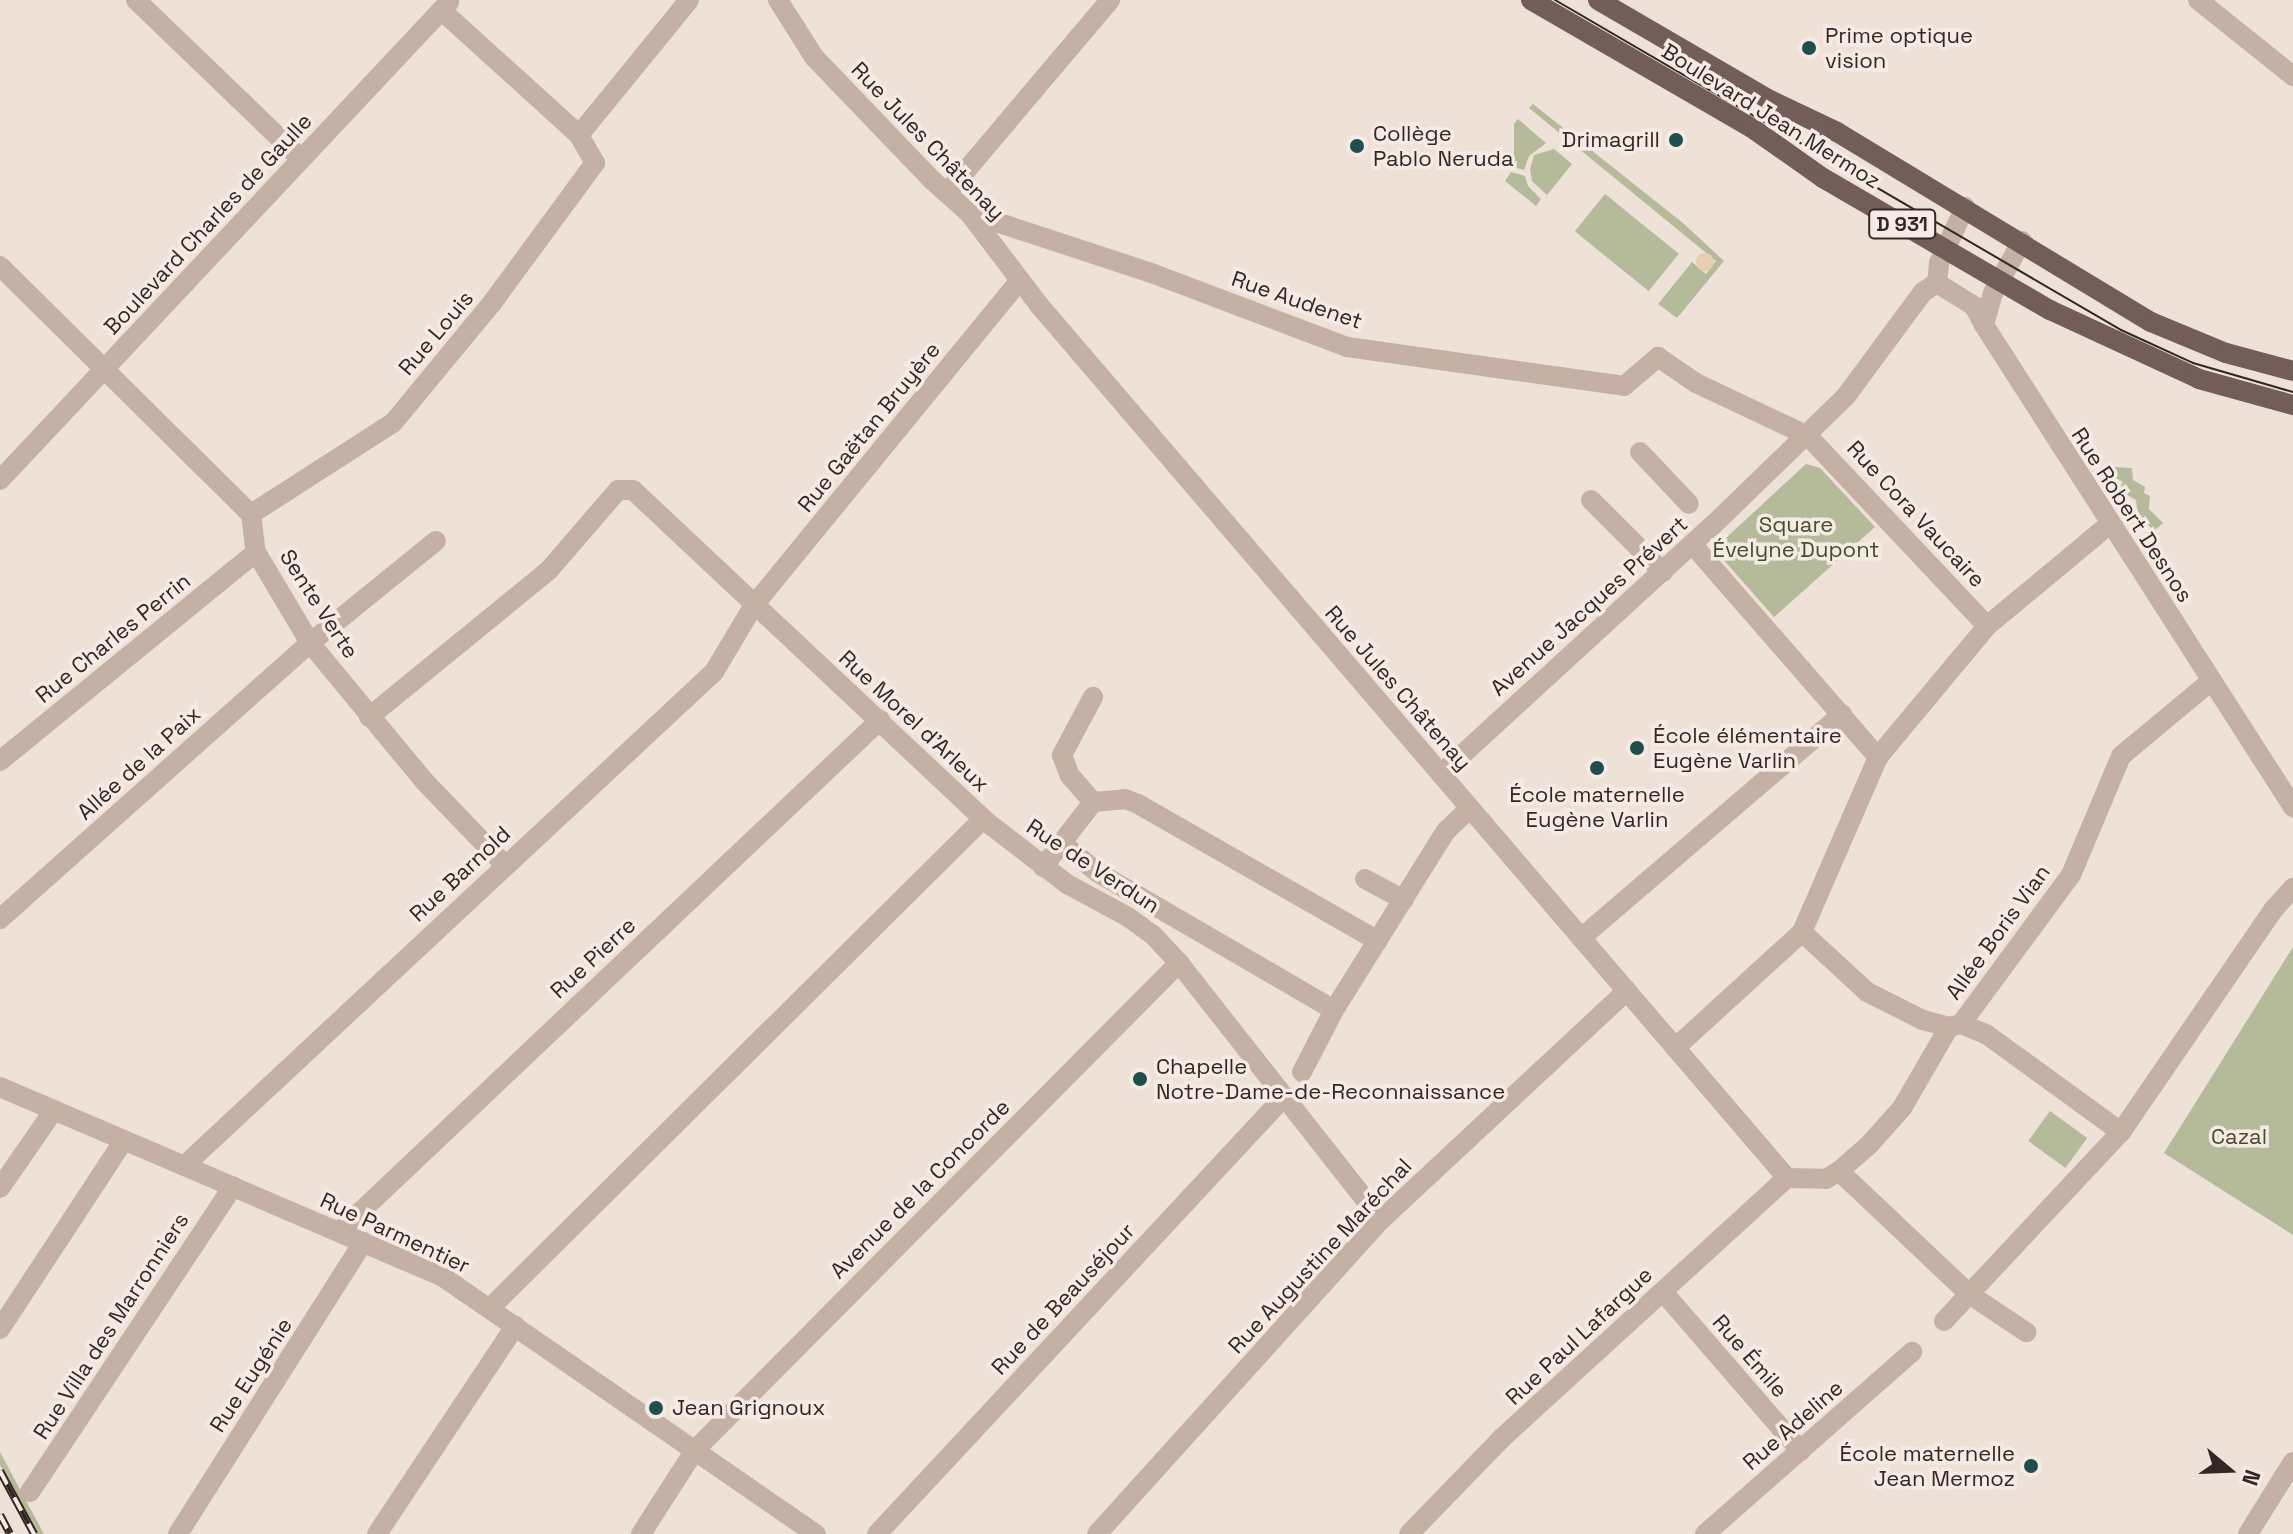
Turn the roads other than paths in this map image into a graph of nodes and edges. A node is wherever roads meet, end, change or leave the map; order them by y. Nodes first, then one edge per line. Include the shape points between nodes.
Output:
1 (136, 0) edge
2 (689, 0) edge
3 (778, 0) edge
4 (1110, 0) edge
5 (1531, 0) edge
6 (1598, 0) edge
7 (2208, 3) edge
8 (446, 5) edge
9 (2293, 76) edge
10 (579, 135) junction
11 (301, 159) junction
12 (947, 193) junction
13 (1965, 207) junction
14 (969, 213) junction
15 (2022, 241) junction
16 (1944, 249) junction
17 (0, 266) edge
18 (1020, 280) junction
19 (1999, 280) junction
20 (1937, 283) junction
21 (1984, 325) junction
22 (105, 368) junction
23 (2293, 371) edge
24 (2293, 405) edge
25 (1808, 436) junction
26 (1640, 452) dead end
27 (0, 480) edge
28 (1591, 500) dead end
29 (251, 514) junction
30 (2110, 524) junction
31 (1711, 527) junction
32 (436, 541) dead end
33 (1692, 544) junction
34 (256, 552) junction
35 (1663, 572) junction
36 (754, 605) junction
37 (1987, 626) junction
38 (310, 643) junction
39 (2211, 681) junction
40 (1093, 697) dead end
41 (1842, 714) junction
42 (369, 717) junction
43 (880, 720) junction
44 (1878, 757) junction
45 (0, 761) edge
46 (1441, 774) junction
47 (1093, 802) junction
48 (2293, 807) edge
49 (1470, 808) junction
50 (983, 819) junction
51 (1063, 844) junction
52 (505, 865) junction
53 (1043, 867) junction
54 (1365, 879) dead end
55 (2293, 888) edge
56 (1404, 900) junction
57 (0, 919) edge
58 (1802, 932) junction
59 (1581, 938) junction
60 (1378, 941) junction
61 (1179, 963) junction
62 (1627, 991) junction
63 (1334, 1010) junction
64 (1955, 1026) junction
65 (1675, 1048) junction
66 (1302, 1072) dead end
67 (0, 1087) edge
68 (1284, 1097) junction
69 (54, 1110) junction
70 (2121, 1132) junction
71 (124, 1140) junction
72 (184, 1166) junction
73 (1839, 1171) junction
74 (1787, 1178) junction
75 (233, 1186) junction
76 (0, 1188) edge
77 (1381, 1220) junction
78 (339, 1232) junction
79 (363, 1242) junction
80 (1664, 1293) junction
81 (1969, 1294) junction
82 (490, 1308) junction
83 (1944, 1321) dead end
84 (515, 1326) junction
85 (0, 1329) edge
86 (2026, 1332) dead end
87 (1912, 1352) dead end
88 (695, 1450) junction
89 (1801, 1451) junction
90 (2293, 1462) edge
91 (2287, 1485) edge
92 (30, 1492) dead end
93 (178, 1534) edge
94 (377, 1534) edge
95 (641, 1534) edge
96 (816, 1534) edge
97 (877, 1534) edge
98 (1097, 1534) edge
99 (1409, 1534) edge
100 (1705, 1534) edge
101 (2248, 1534) edge

1 - 11 street
2 - 10 street
3 - 12 street, Rue Jules Châtenay via 814,57
4 - 12 street
5 - 16 main road, Boulevard Jean Mermoz / D 931 via 1752,128 1823,178
6 - 13 main road, Boulevard Jean Mermoz / D 931
7 - 9 street
8 - 10 street
8 - 11 street, Boulevard Charles de Gaulle
10 - 29 street, Rue Louis via 595,163 492,303 393,423
11 - 22 street, Boulevard Charles de Gaulle
12 - 14 street, Rue Jules Châtenay
13 - 15 main road, Boulevard Jean Mermoz / D 931
13 - 16 street
14 - 18 street, Rue Jules Châtenay
14 - 25 street, Rue Audenet via 1154,274 1347,347 1624,386 1658,357 1696,383
15 - 19 street
15 - 23 main road, Boulevard Jean Mermoz / D 931 via 2151,322 2226,353
16 - 19 main road, Boulevard Jean Mermoz / D 931
16 - 20 street
17 - 22 street
18 - 36 street, Rue Gaëtan Bruyère
18 - 46 street, Rue Jules Châtenay
19 - 21 street
19 - 24 main road, Boulevard Jean Mermoz / D 931 via 2172,368
20 - 21 street, Rue Robert Desnos via 1974,306
20 - 25 street, Avenue Jacques Prévert via 1923,292 1846,396
21 - 30 street, Rue Robert Desnos
22 - 27 street, Boulevard Charles de Gaulle
22 - 29 street
25 - 31 street, Avenue Jacques Prévert
25 - 37 street, Rue Cora Vaucaire
26 - 31 street
28 - 35 street
29 - 34 street, Sente Verte
30 - 37 street
30 - 39 street, Rue Robert Desnos
31 - 33 street, Avenue Jacques Prévert
32 - 38 street, Allée de la Paix
33 - 35 street, Avenue Jacques Prévert
33 - 41 street
34 - 38 street, Sente Verte
34 - 45 street, Rue Charles Perrin
35 - 46 street, Avenue Jacques Prévert
36 - 42 street, Rue Morel d'Arleux via 633,490 618,490 549,570
36 - 43 street, Rue Morel d'Arleux
36 - 52 street, Rue Barnold via 714,672
37 - 44 street
38 - 42 street, Sente Verte
38 - 57 street, Allée de la Paix
39 - 48 street, Rue Robert Desnos
39 - 64 street, Allée Boris Vian via 2121,756 2071,875
40 - 47 street via 1062,755 1070,776
41 - 44 street
41 - 59 street
42 - 52 street, Sente Verte
43 - 50 street, Rue Morel d'Arleux
43 - 78 street, Rue Pierre
44 - 58 street
46 - 49 street, Rue Jules Châtenay
47 - 51 street
47 - 60 street via 1125,799 1138,804
49 - 56 street via 1446,831
49 - 59 street, Rue Jules Châtenay
50 - 53 street, Rue de Verdun
50 - 82 street, Rue Morel d'Arleux
51 - 53 street
51 - 63 street via 1097,872
52 - 72 street, Rue Barnold
53 - 61 street, Rue de Verdun via 1128,917
54 - 56 street
55 - 70 street
56 - 60 street
58 - 64 street via 1867,992 1923,1020
58 - 65 street
59 - 62 street, Rue Jules Châtenay
60 - 63 street
61 - 68 street, Rue de Verdun
61 - 88 street, Avenue de la Concorde
62 - 65 street, Rue Jules Châtenay
62 - 77 street, Rue Augustine Maréchal
63 - 66 street
64 - 70 street via 1986,1034
64 - 73 street, Allée Boris Vian via 1902,1108
65 - 74 street, Rue Jules Châtenay
67 - 69 street, Rue Parmentier
68 - 77 street, Rue de Verdun
68 - 97 street, Rue de Beauséjour
69 - 71 street, Rue Parmentier
69 - 76 street
70 - 81 street
71 - 72 street, Rue Parmentier
71 - 85 street
72 - 75 street, Rue Parmentier
73 - 74 street via 1826,1179
73 - 81 street
74 - 80 street, Rue Paul Lafargue
75 - 78 street, Rue Parmentier
75 - 92 street, Rue Villa des Marronniers
77 - 98 street, Rue Augustine Maréchal
78 - 79 street, Rue Parmentier
79 - 82 street, Rue Parmentier via 443,1277
79 - 93 street, Rue Eugénie
80 - 89 street, Rue Émile
80 - 99 street, Rue Paul Lafargue via 1502,1438
81 - 83 street
81 - 86 street
82 - 84 street, Rue Parmentier
84 - 88 street, Rue Parmentier
84 - 94 street
87 - 89 street, Rue Adeline
88 - 95 street, Avenue de la Concorde
88 - 96 street, Rue Parmentier
89 - 100 street, Rue Adeline
90 - 91 street
91 - 101 street

